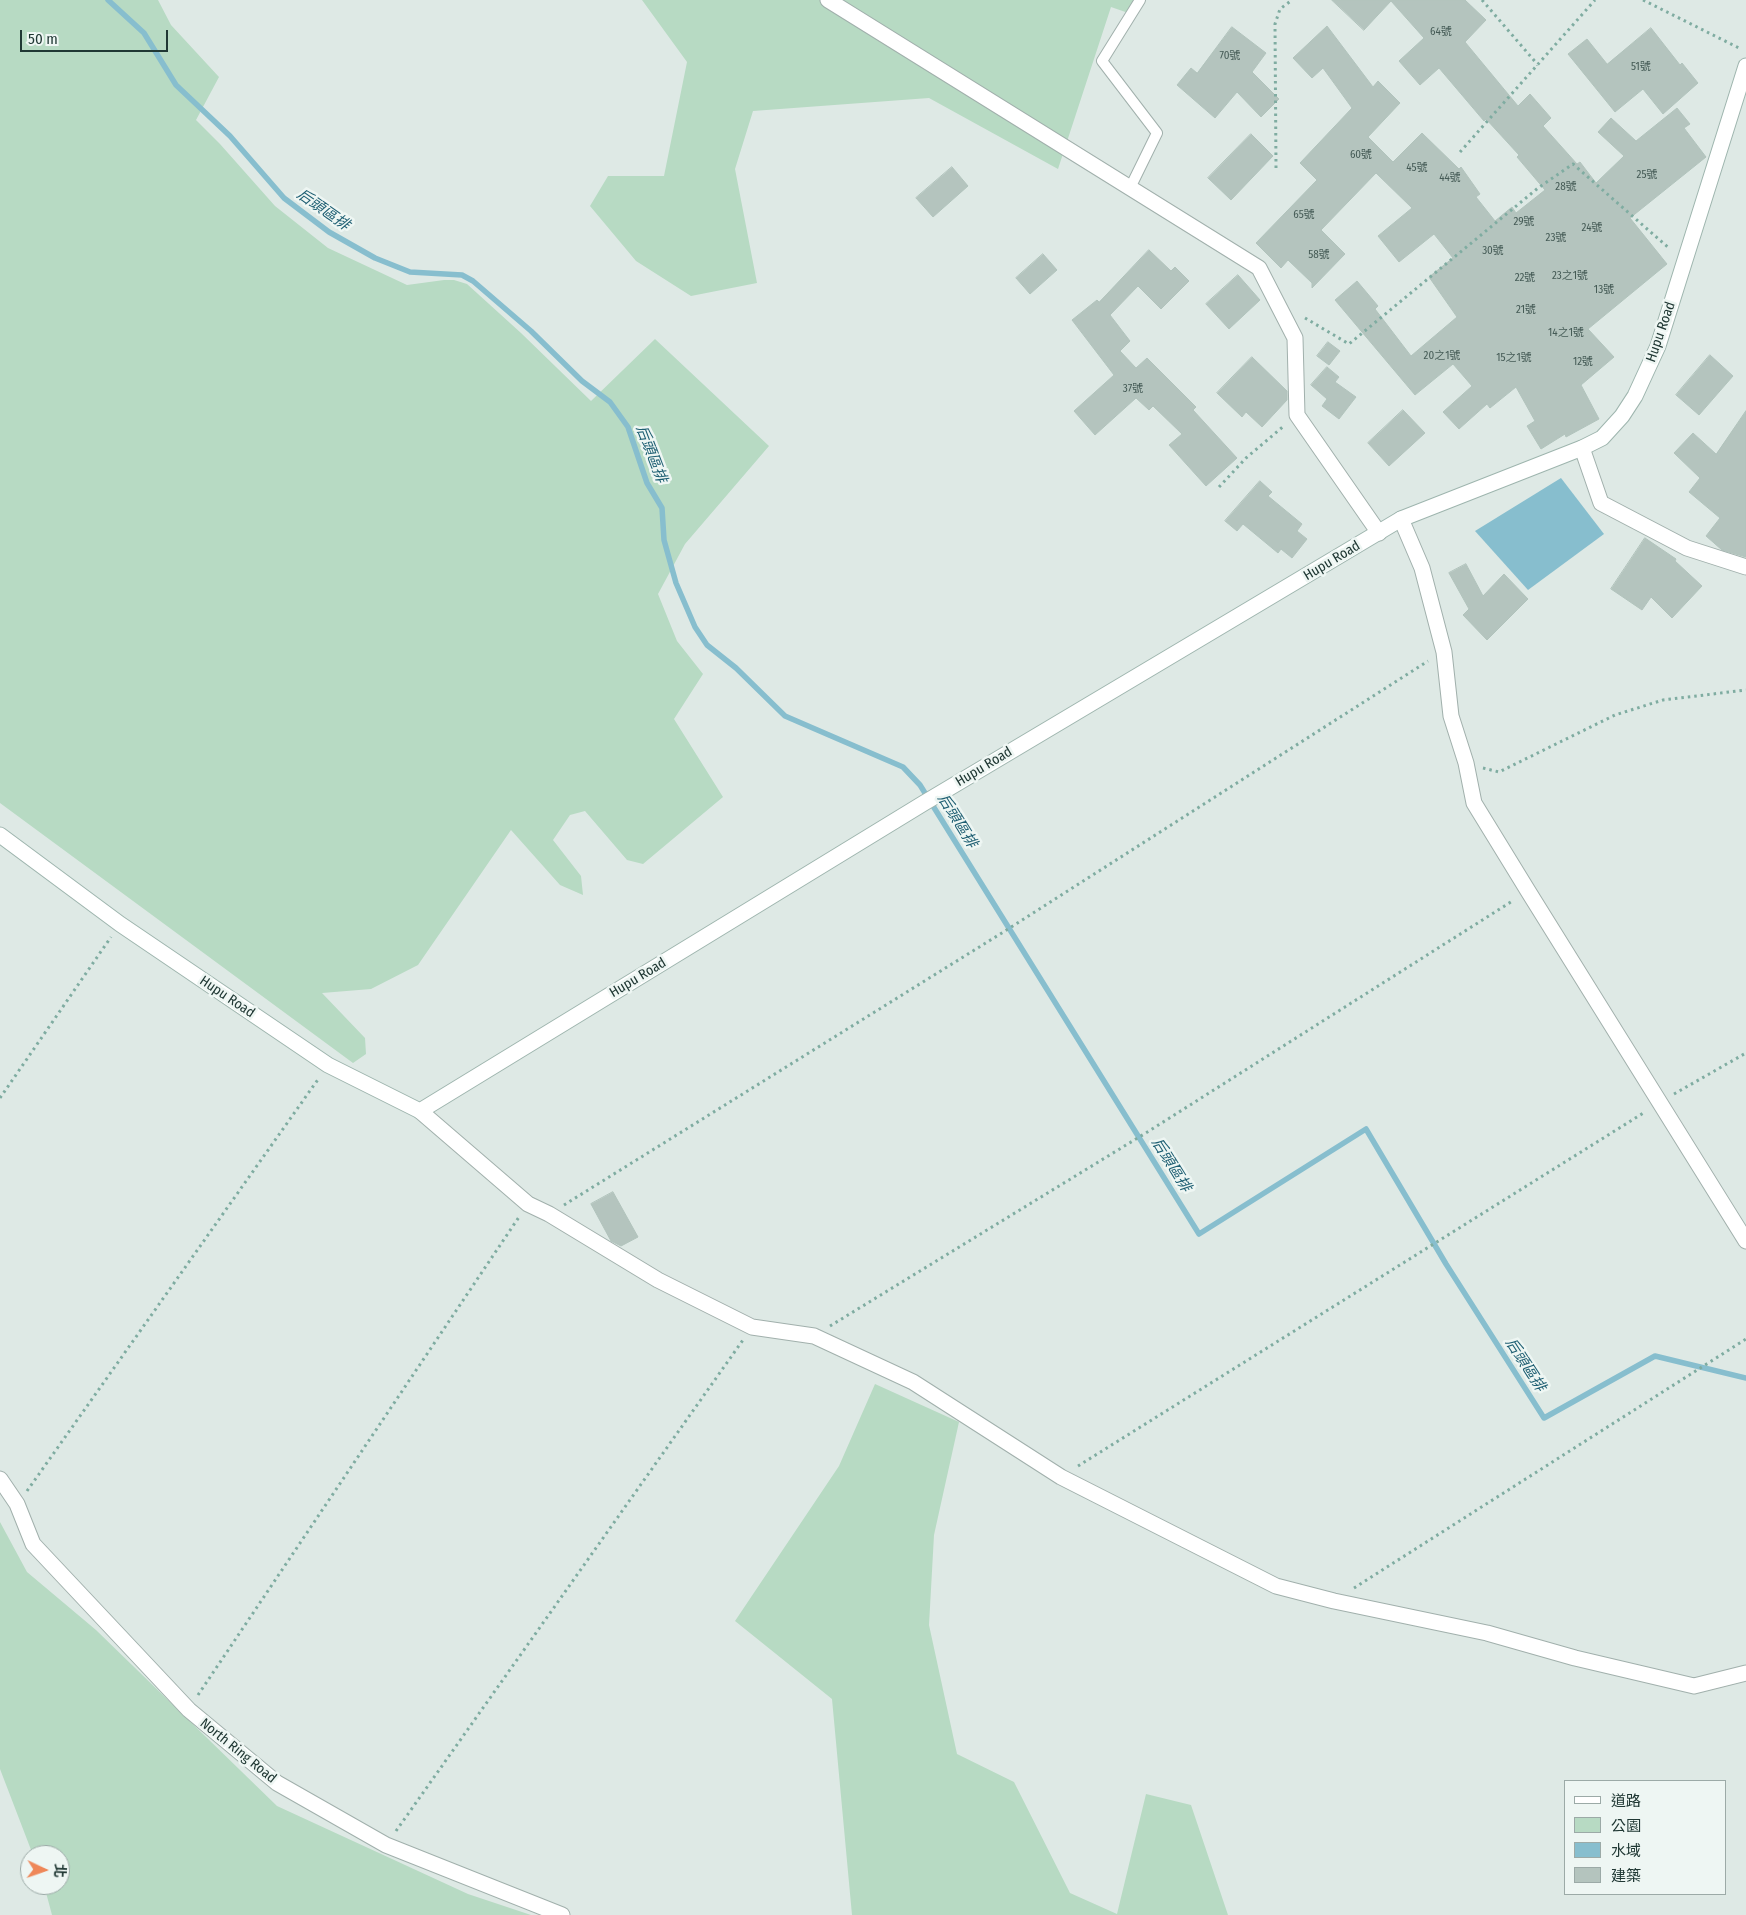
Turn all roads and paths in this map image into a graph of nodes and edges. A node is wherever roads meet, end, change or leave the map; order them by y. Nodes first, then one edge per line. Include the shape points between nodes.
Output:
1 (828, 0) edge
2 (1140, 0) edge
3 (1292, 0) edge
4 (1482, 0) edge
5 (1595, 0) edge
6 (1643, 0) edge
7 (1746, 52) edge
8 (1538, 66) junction
9 (1746, 66) edge
10 (1460, 152) dead end
11 (1276, 168) dead end
12 (1130, 188) junction
13 (1684, 261) junction
14 (1300, 315) dead end
15 (1297, 415) junction
16 (1582, 448) junction
17 (1219, 487) dead end
18 (1401, 519) junction
19 (1379, 533) junction
20 (1746, 567) edge
21 (1444, 652) junction
22 (1746, 690) edge
23 (1466, 763) junction
24 (0, 835) edge
25 (1528, 891) junction
26 (120, 924) junction
27 (1746, 1053) edge
28 (328, 1065) junction
29 (0, 1098) edge
30 (1660, 1102) junction
31 (420, 1111) junction
32 (528, 1204) junction
33 (548, 1214) junction
34 (1746, 1241) edge
35 (752, 1327) junction
36 (814, 1336) junction
37 (1746, 1339) edge
38 (1061, 1477) junction
39 (0, 1479) edge
40 (17, 1504) junction
41 (1334, 1601) junction
42 (1746, 1673) edge
43 (189, 1710) junction
44 (386, 1845) junction
45 (562, 1915) edge

1 - 12 street
2 - 12 lane via 1102,61 1156,133
3 - 11 path via 1280,9 1275,24
4 - 8 path
5 - 8 path
6 - 7 path
8 - 10 path
9 - 13 street, Hupu Road
12 - 15 street via 1259,268 1295,338
13 - 14 path via 1573,164 1538,188 1349,344
13 - 16 street, Hupu Road via 1658,346 1635,396 1602,438
15 - 17 path via 1246,458
15 - 19 street
16 - 18 street, Hupu Road
16 - 20 street via 1600,504 1687,548
18 - 19 street, Hupu Road
18 - 21 street via 1422,568
19 - 31 street, Hupu Road via 924,803
21 - 23 street via 1451,716
21 - 33 path via 1004,932
22 - 23 path via 1662,700 1615,715 1499,772
23 - 25 street via 1474,802
24 - 26 street, Hupu Road
25 - 30 street
25 - 36 path via 1149,1131
26 - 28 street, Hupu Road
26 - 29 path
27 - 30 path
28 - 31 street, Hupu Road
28 - 40 path
30 - 34 street
30 - 38 path
31 - 32 street
32 - 33 street
32 - 43 path
33 - 35 street via 658,1280
35 - 36 street
35 - 44 path
36 - 38 street via 912,1382
37 - 41 path
38 - 41 street via 1276,1586
39 - 40 street, North Ring Road
40 - 43 street, North Ring Road via 32,1544
41 - 42 street via 1487,1633 1694,1686
43 - 44 street, North Ring Road via 277,1783
44 - 45 street, North Ring Road

